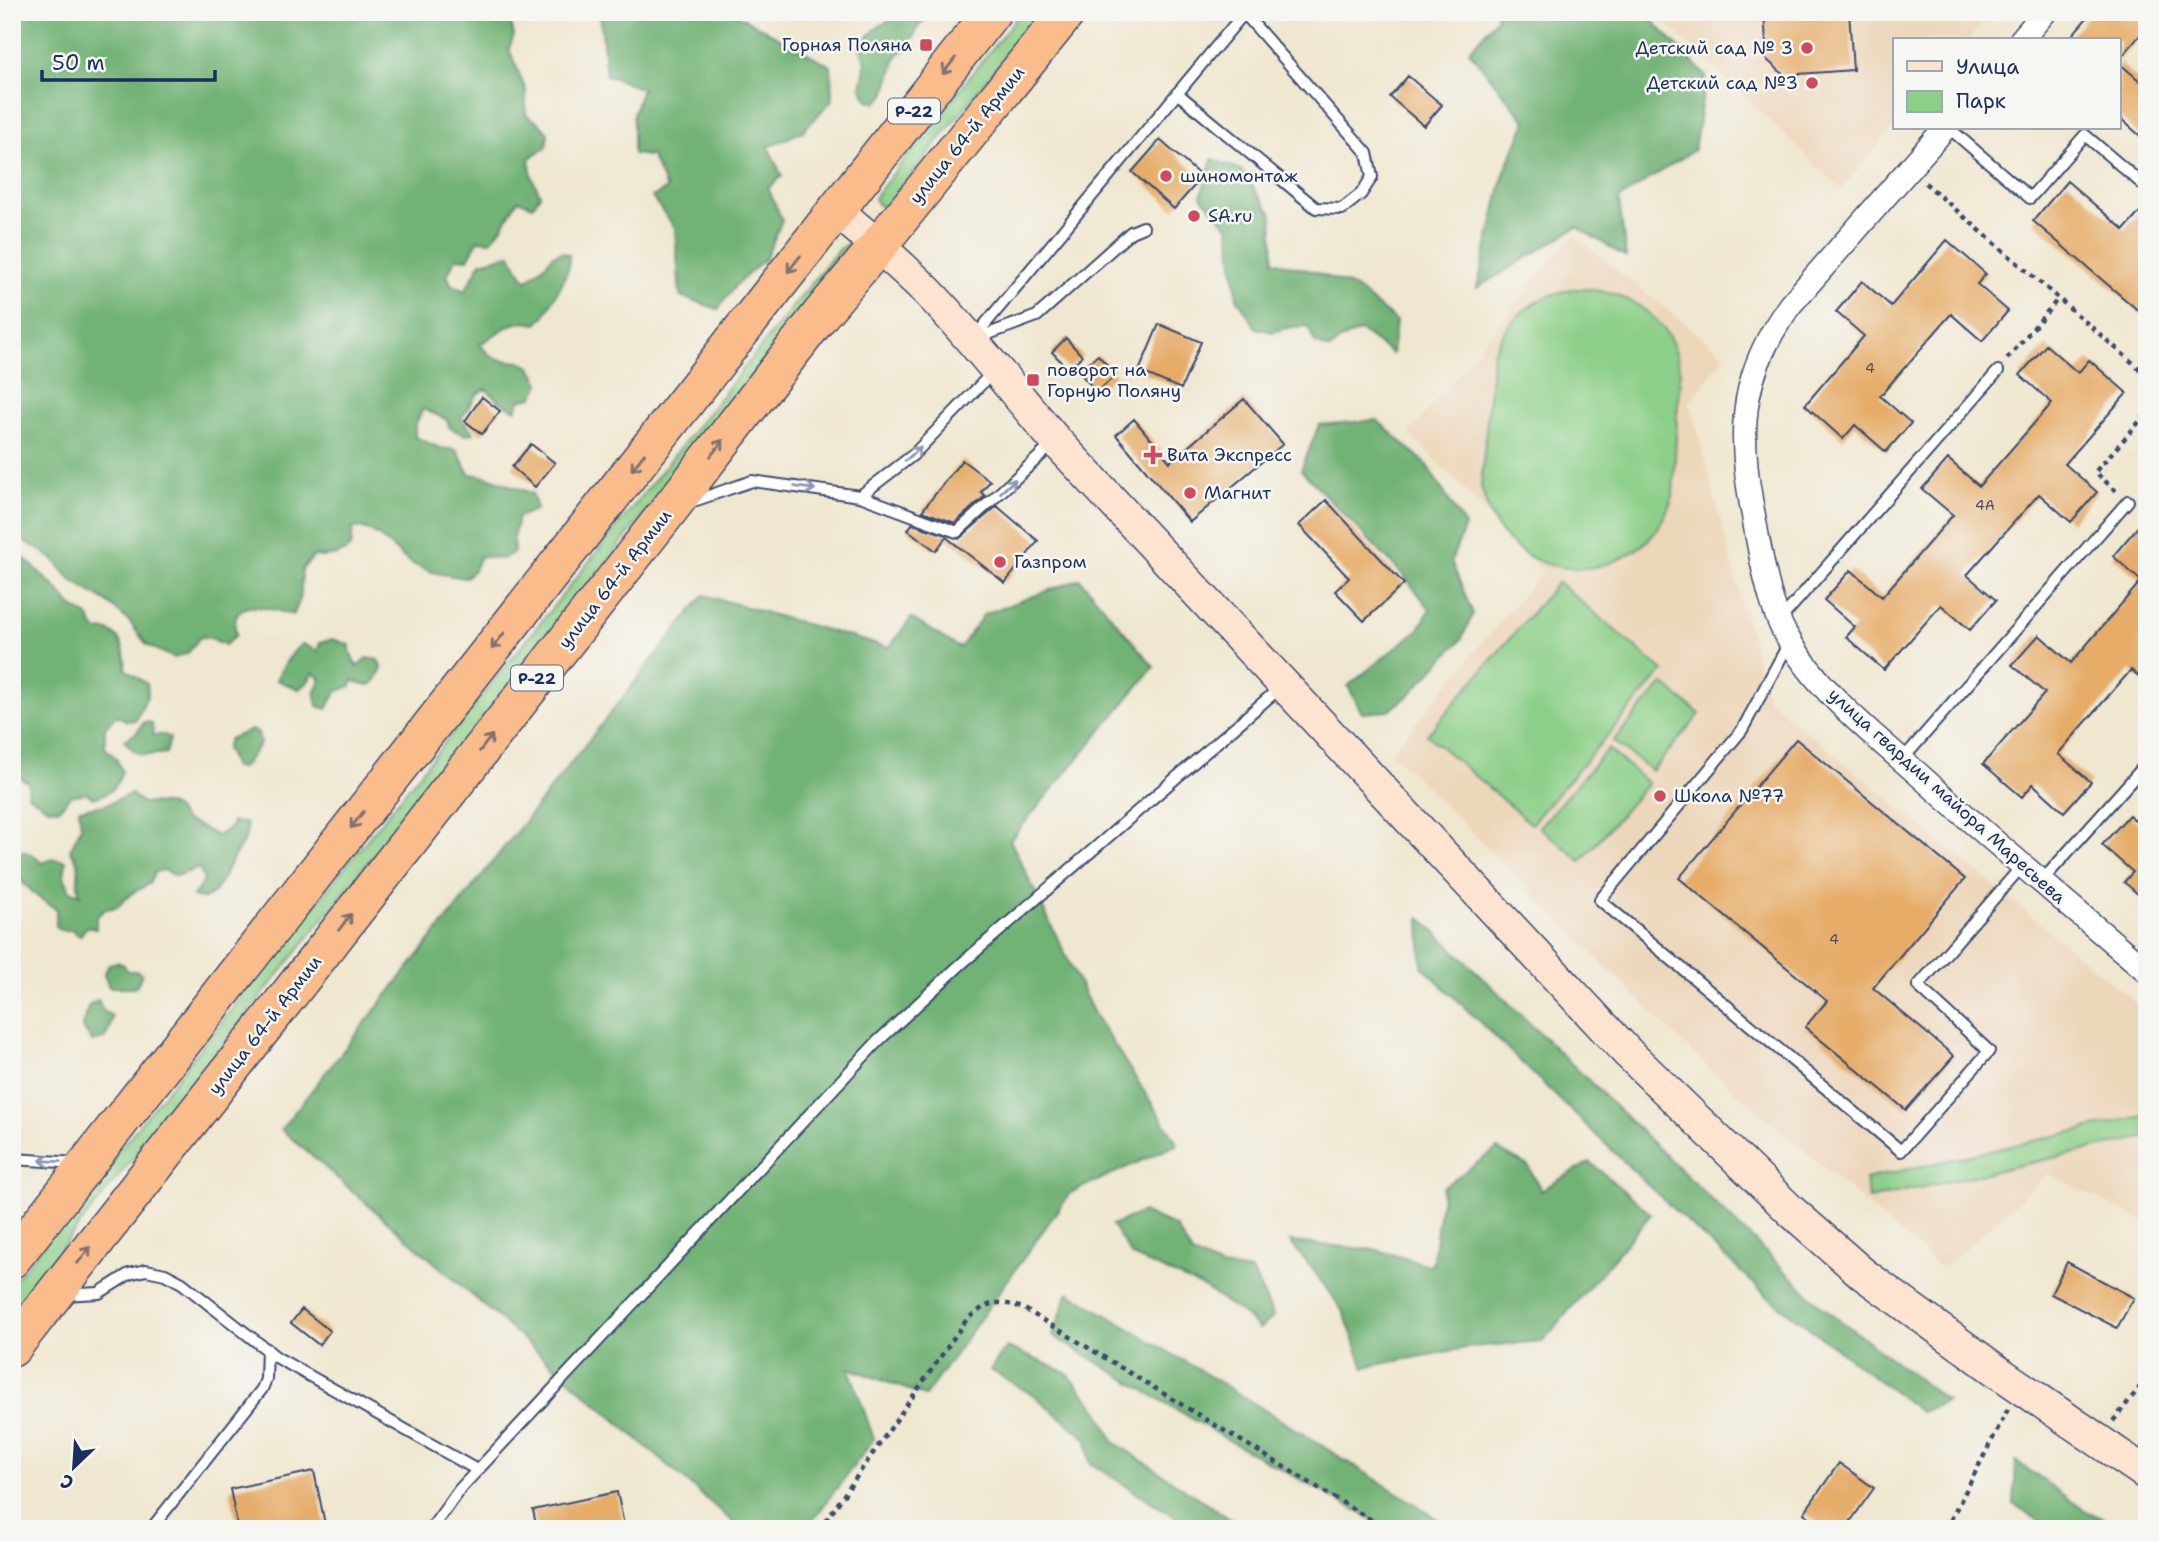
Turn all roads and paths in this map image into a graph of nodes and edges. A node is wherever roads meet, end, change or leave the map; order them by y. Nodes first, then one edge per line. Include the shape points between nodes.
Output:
1 (992, 12) edge
2 (1067, 12) edge
3 (2045, 12) edge
4 (1245, 13) edge
5 (2023, 38) edge
6 (1177, 93) junction
7 (1945, 130) edge
8 (1949, 130) edge
9 (1909, 169) junction
10 (2147, 188) edge
11 (836, 210) junction
12 (1143, 227) dead end
13 (878, 246) junction
14 (2058, 299) junction
15 (972, 340) junction
16 (996, 370) junction
17 (1998, 370) joint
18 (2147, 375) edge
19 (2147, 413) edge
20 (1056, 441) junction
21 (860, 496) junction
22 (2128, 501) joint
23 (669, 510) junction
24 (1785, 631) junction
25 (1284, 684) junction
26 (1902, 760) junction
27 (2147, 762) edge
28 (2022, 866) junction
29 (2041, 882) junction
30 (2147, 971) edge
31 (12, 1159) edge
32 (88, 1164) junction
33 (12, 1259) edge
34 (53, 1296) junction
35 (12, 1348) edge
36 (267, 1349) junction
37 (2147, 1378) edge
38 (2020, 1387) junction
39 (2098, 1441) junction
40 (477, 1470) junction
41 (2147, 1474) edge
42 (151, 1529) edge
43 (431, 1529) edge
44 (820, 1529) edge
45 (1386, 1529) edge
46 (1946, 1529) edge

1 -> 11 highway, Р-22
2 - 13 highway, улица 64-й Армии / Р-22
3 - 5 street
4 - 6 lane
4 - 6 lane via 1367,153 1372,177 1362,194 1342,209 1316,208
6 - 15 lane
7 - 9 street, улица гвардии майора Маресьева
8 - 10 lane via 2030,198 2085,135
9 - 14 path
9 - 24 street, улица гвардии майора Маресьева via 1790,305 1773,329 1751,377 1744,458 1760,551
11 - 13 main road
11 -> 32 highway, Р-22
12 - 15 lane via 1131,232 1037,316
13 - 15 main road
23 -> 13 highway, улица 64-й Армии / Р-22
14 - 17 path
14 - 18 path
15 - 16 main road
16 - 20 main road
21 -> 16 lane via 913,455
17 - 24 lane
19 - 22 path via 2095,472
21 -> 20 lane via 957,532
20 - 25 main road
23 -> 21 lane via 752,481
22 - 26 lane
34 -> 23 highway, улица 64-й Армии / Р-22
24 - 26 street, улица гвардии майора Маресьева via 1815,676
24 - 28 lane via 1742,730 1600,900 1901,1151 1989,1051 1919,986
25 - 38 main road via 1628,1053 1791,1212 1863,1274
25 - 40 lane via 877,1042
26 - 28 street, улица гвардии майора Маресьева
27 - 29 lane
28 - 29 street, улица гвардии майора Маресьева
29 - 30 street, улица гвардии майора Маресьева
32 -> 31 lane
32 - 33 highway, Р-22
34 - 35 highway, улица 64-й Армии / Р-22
34 - 36 lane via 99,1293 129,1274 146,1270 165,1274
36 - 40 lane
36 - 42 lane via 262,1389
37 - 39 path
38 - 39 main road
38 - 46 path
39 - 41 main road
40 - 43 lane
44 - 45 path via 967,1319 986,1304 1006,1302 1023,1308

